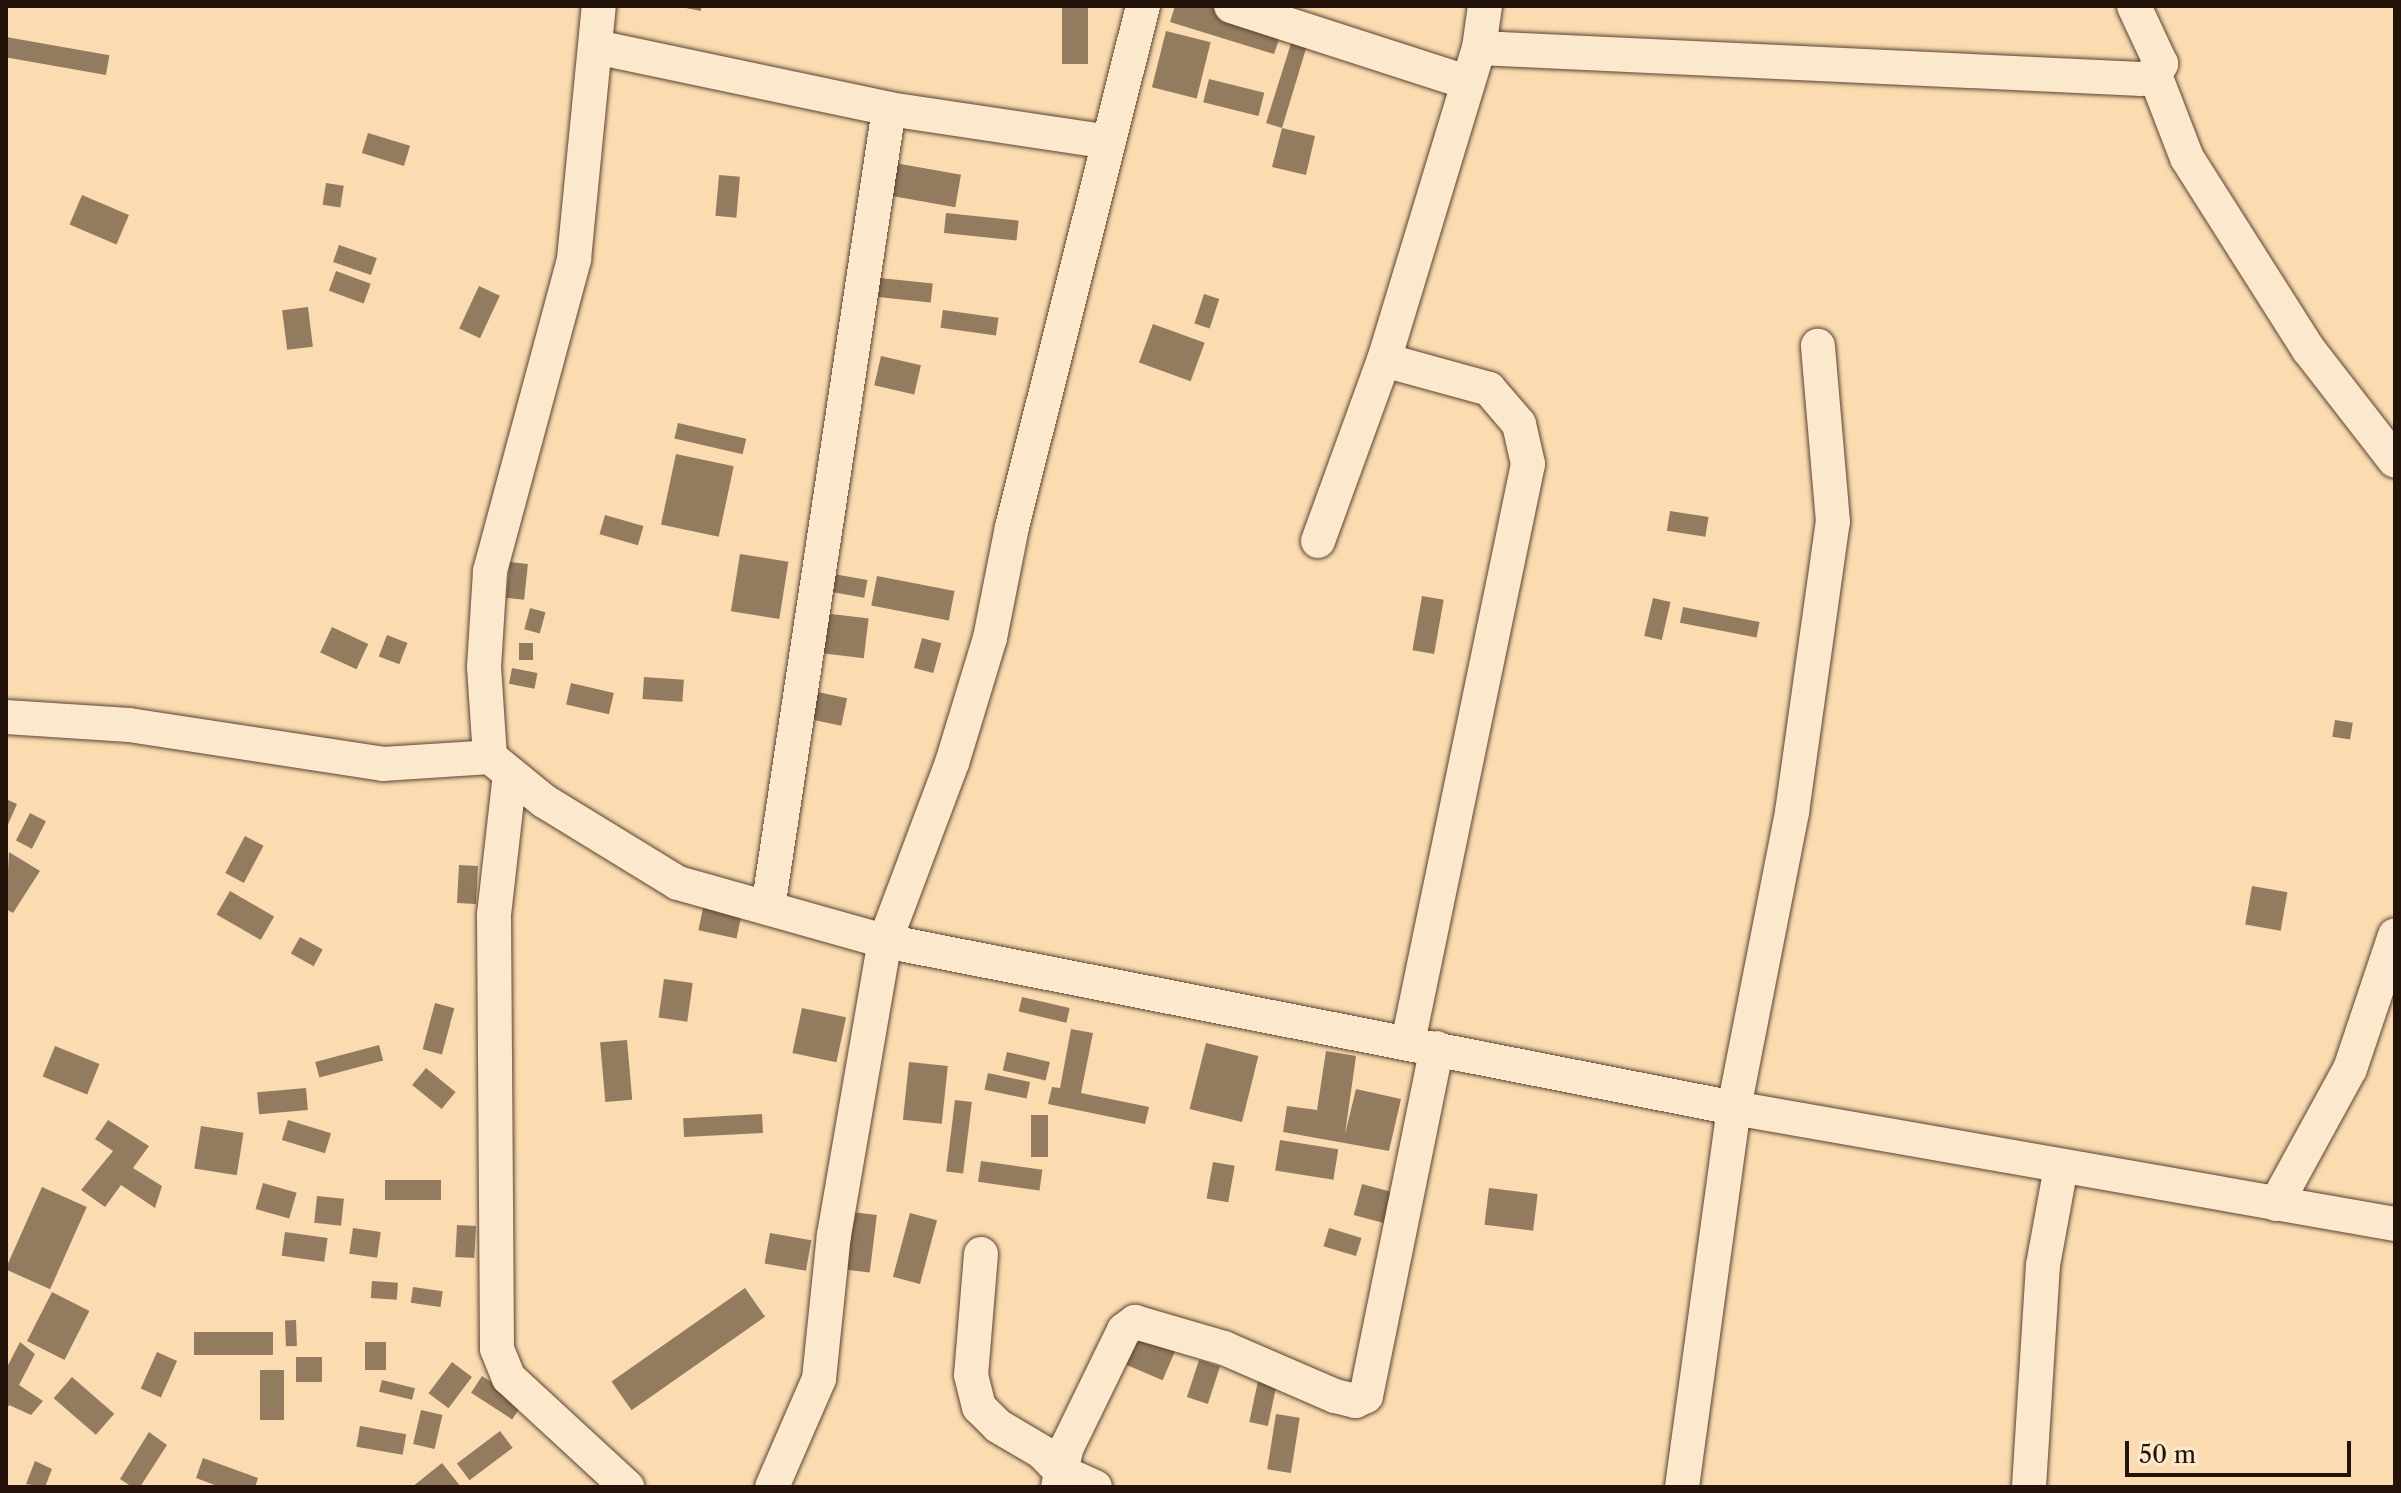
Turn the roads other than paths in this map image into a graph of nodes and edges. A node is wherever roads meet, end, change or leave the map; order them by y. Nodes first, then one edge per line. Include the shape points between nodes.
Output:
1 (599, 6) edge
2 (1143, 6) edge
3 (1231, 6) edge
4 (1485, 6) edge
5 (2134, 6) edge
6 (596, 47) junction
7 (1479, 48) junction
8 (2155, 75) junction
9 (1467, 82) junction
10 (889, 109) junction
11 (1109, 142) junction
12 (1818, 346) dead end
13 (1384, 360) junction
14 (2395, 461) edge
15 (1318, 541) dead end
16 (6, 717) edge
17 (500, 766) junction
18 (768, 908) junction
19 (2395, 935) edge
20 (885, 941) junction
21 (1422, 1045) junction
22 (1734, 1108) junction
23 (2061, 1167) junction
24 (2276, 1204) junction
25 (2395, 1224) edge
26 (981, 1254) dead end
27 (1059, 1480) edge
28 (627, 1487) edge
29 (772, 1487) edge
30 (1095, 1487) edge
31 (1682, 1487) edge
32 (2029, 1487) edge

1 - 6 street
2 - 11 street
3 - 9 street
4 - 7 street
5 - 8 street via 2161,64
6 - 10 street
6 - 17 street via 574,259 490,571 484,667
7 - 8 street via 2141,79
7 - 9 street
8 - 14 street via 2187,158 2309,350
9 - 13 street
10 - 11 street
10 - 18 street
11 - 20 street via 1012,527 990,638 952,763
12 - 22 street via 1833,522 1792,812
13 - 15 street
13 - 21 street via 1489,389 1519,424 1528,464
16 - 17 street via 129,725 383,764
17 - 18 street via 544,801 678,883
17 - 28 street via 494,915 497,1349 509,1378
18 - 20 street
19 - 24 street via 2350,1069
20 - 21 street
20 - 29 street via 834,1235 819,1379
21 - 22 street
21 - 27 street via 1366,1396 1355,1401 1335,1396 1224,1348 1135,1322 1124,1330 1067,1447
22 - 23 street
22 - 31 street
23 - 24 street
23 - 32 street via 2043,1265
24 - 25 street
26 - 27 street via 971,1375 979,1407
27 - 30 street

